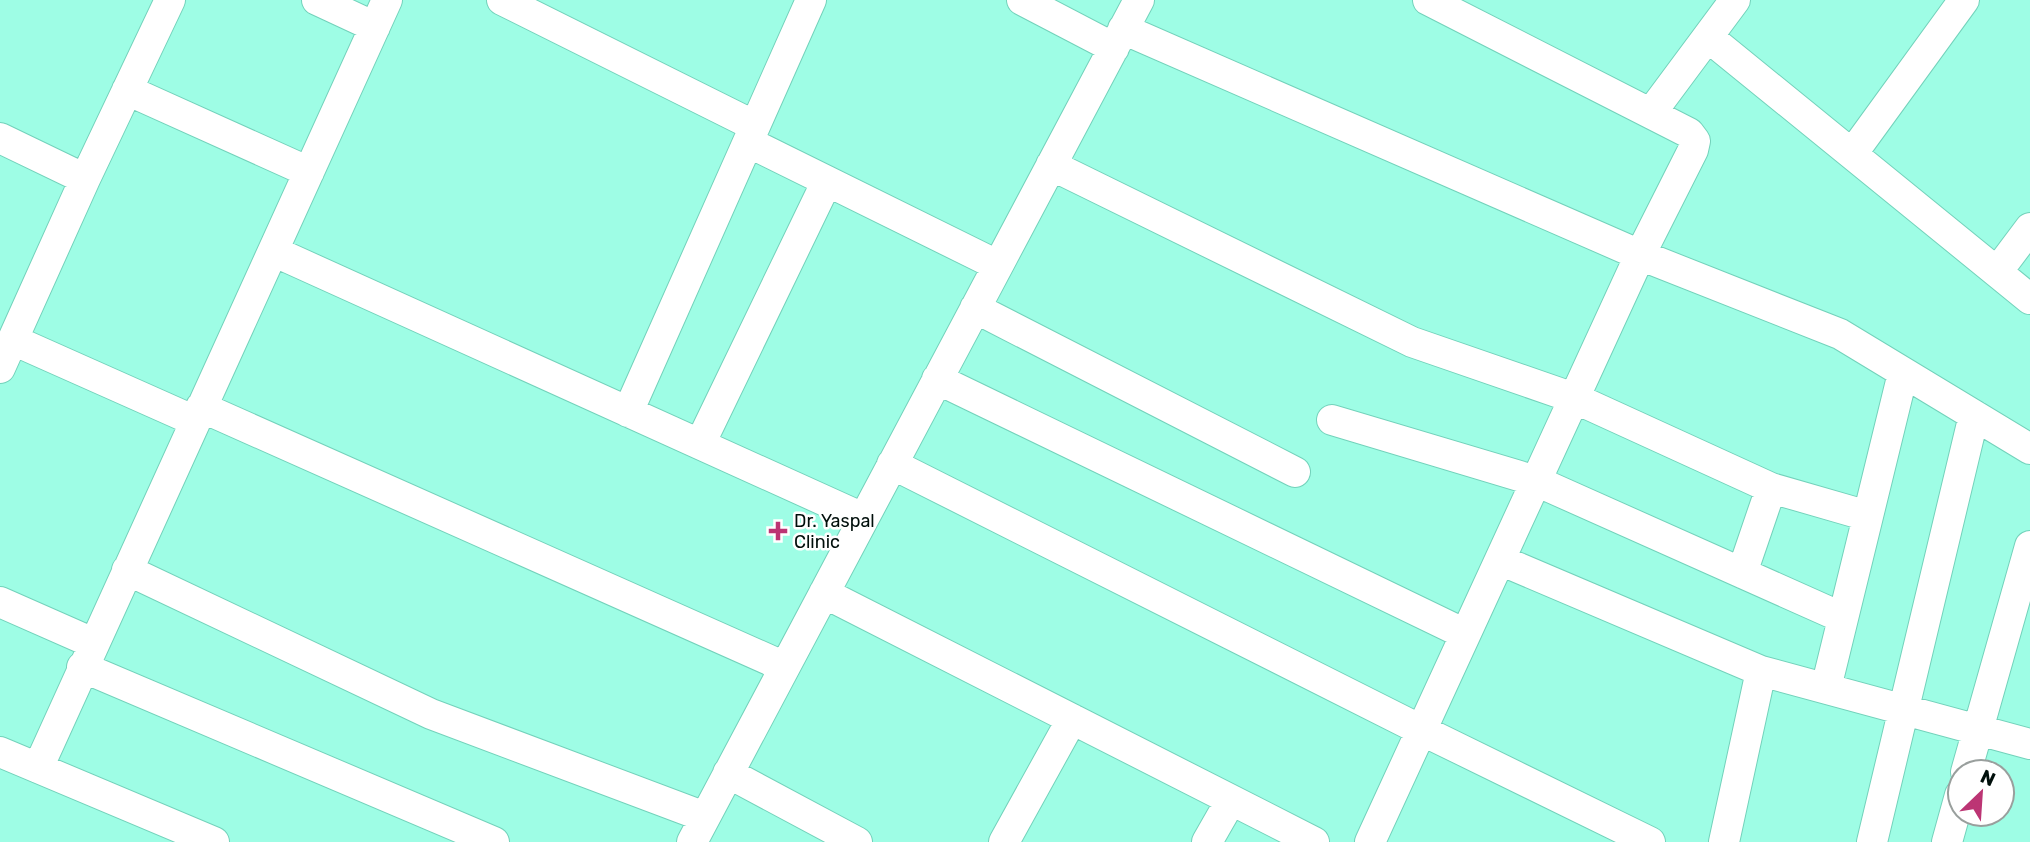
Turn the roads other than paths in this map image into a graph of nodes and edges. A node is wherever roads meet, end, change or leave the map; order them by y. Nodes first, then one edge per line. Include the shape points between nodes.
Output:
1 (170, 0) edge
2 (317, 0) edge
3 (387, 0) edge
4 (502, 0) edge
5 (811, 0) edge
6 (1022, 0) edge
7 (1139, 0) edge
8 (1428, 0) edge
9 (1735, 0) edge
10 (1964, 0) edge
11 (375, 27) junction
12 (1708, 37) junction
13 (1118, 38) junction
14 (127, 90) junction
15 (1651, 113) junction
16 (751, 134) junction
17 (0, 138) edge
18 (1852, 154) junction
19 (1051, 165) junction
20 (309, 172) junction
21 (85, 179) junction
22 (827, 181) junction
23 (2030, 228) edge
24 (273, 251) junction
25 (1640, 255) junction
26 (997, 265) junction
27 (1997, 272) junction
28 (2030, 299) edge
29 (975, 308) junction
30 (13, 340) junction
31 (0, 369) edge
32 (1903, 373) junction
33 (937, 379) junction
34 (1574, 398) junction
35 (628, 412) junction
36 (198, 414) junction
37 (1974, 415) junction
38 (1332, 420) dead end
39 (700, 444) junction
40 (2030, 449) edge
41 (892, 464) junction
42 (1295, 472) dead end
43 (1536, 481) junction
44 (1771, 488) junction
45 (1868, 516) junction
46 (863, 518) junction
47 (2030, 546) edge
48 (1500, 560) junction
49 (127, 570) junction
50 (1742, 573) junction
51 (824, 593) junction
52 (0, 601) edge
53 (1843, 618) junction
54 (1465, 634) junction
55 (88, 655) junction
56 (785, 667) junction
57 (1760, 671) junction
58 (1826, 688) junction
59 (1903, 710) junction
60 (1072, 719) junction
61 (1421, 730) junction
62 (1978, 730) junction
63 (2030, 744) edge
64 (0, 752) edge
65 (1970, 758) edge
66 (38, 768) junction
67 (728, 773) junction
68 (1231, 800) junction
69 (698, 830) edge
70 (214, 842) edge
71 (494, 842) edge
72 (857, 842) edge
73 (1004, 842) edge
74 (1207, 842) edge
75 (1314, 842) edge
76 (1370, 842) edge
77 (1650, 842) edge
78 (1724, 842) edge
79 (1872, 842) edge

1 - 14 street
2 - 11 street
3 - 11 street
4 - 16 street
5 - 16 street
6 - 13 street
7 - 13 street
8 - 15 street
9 - 12 street
10 - 18 street
11 - 20 street
12 - 15 street
12 - 18 street
13 - 19 street
13 - 25 street
14 - 20 street
14 - 21 street
15 - 25 street via 1689,133 1695,141
16 - 22 street
16 - 35 street
17 - 21 street
18 - 27 street
19 - 26 street
19 - 34 street via 1412,342
20 - 24 street
21 - 30 street
22 - 26 street
22 - 39 street
23 - 27 street
24 - 35 street
24 - 36 street
25 - 32 street via 1840,334
25 - 34 street
26 - 29 street
27 - 28 street
29 - 33 street
29 - 42 street
30 - 31 street
30 - 36 street
32 - 37 street
32 - 45 street
33 - 41 street
33 - 54 street
34 - 43 street
34 - 44 street
35 - 39 street
36 - 49 street
36 - 56 street
37 - 40 street
37 - 59 street
38 - 43 street
39 - 46 street
41 - 46 street
41 - 61 street
43 - 48 street
43 - 50 street
44 - 45 street
44 - 50 street
45 - 53 street
46 - 51 street
47 - 62 street
48 - 54 street
48 - 57 street
49 - 55 street
49 - 69 street via 431,715
50 - 53 street
51 - 56 street
51 - 60 street
52 - 55 street
53 - 58 street
54 - 61 street
55 - 66 street
55 - 71 street
56 - 67 street
57 - 58 street
57 - 78 street
58 - 59 street
59 - 62 street
59 - 79 street
60 - 68 street
60 - 73 street
61 - 76 street
61 - 77 street
62 - 63 street
62 - 65 street
64 - 66 street
66 - 70 street
67 - 69 street
67 - 72 street
68 - 74 street
68 - 75 street

